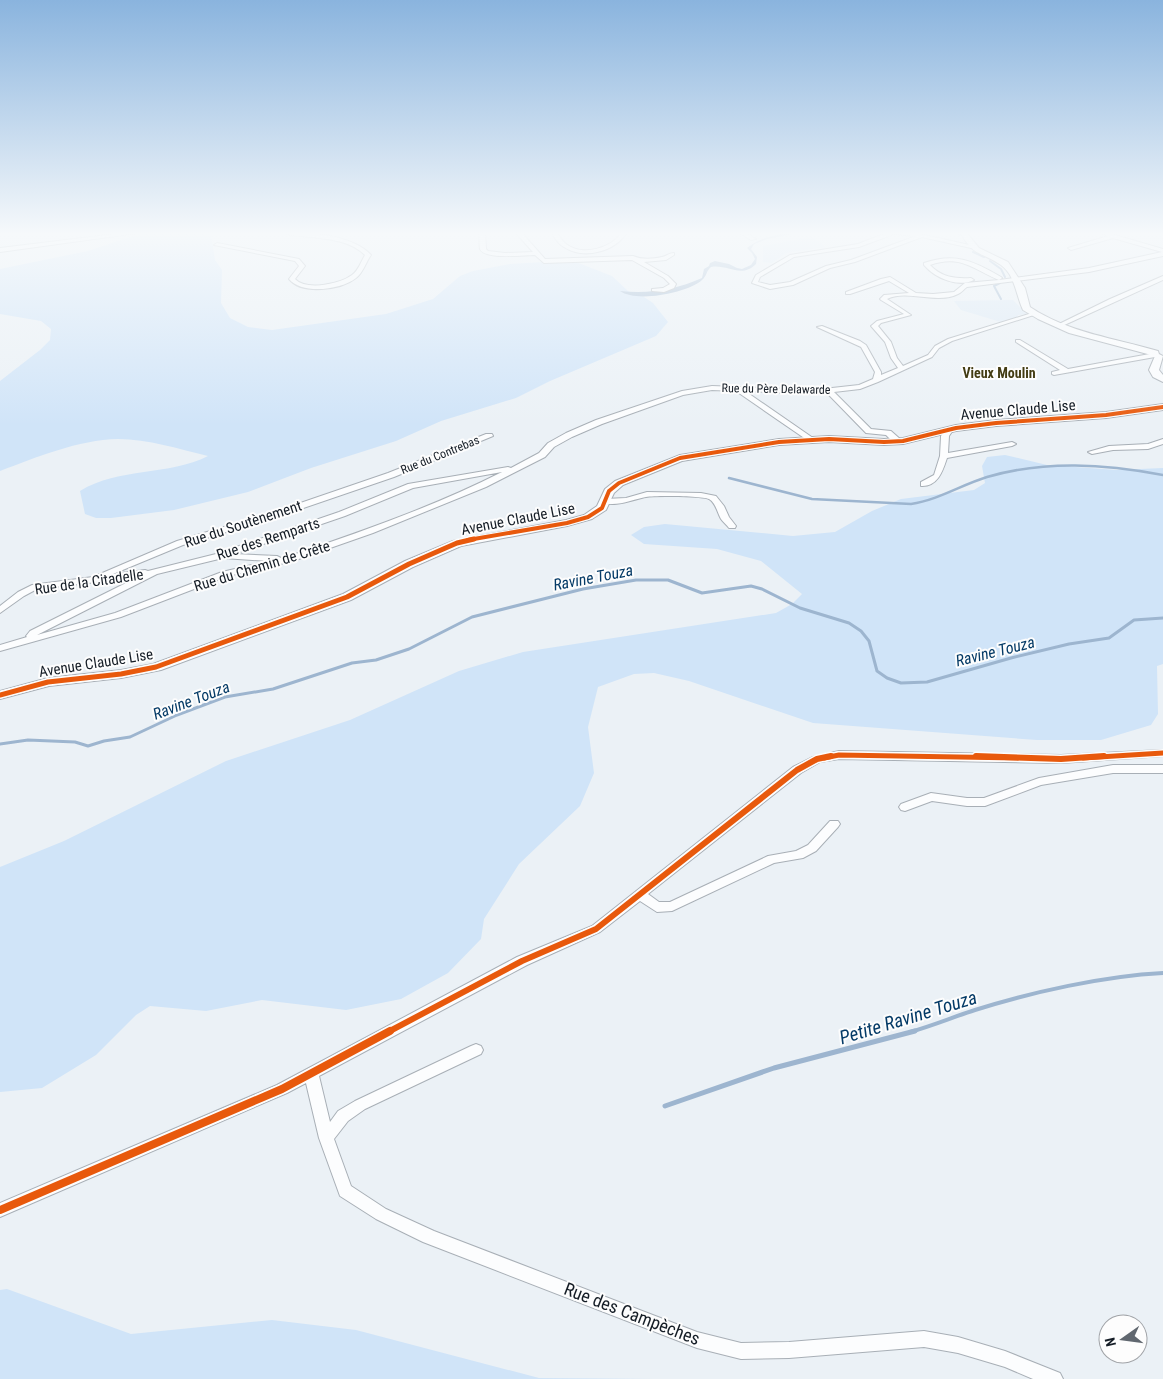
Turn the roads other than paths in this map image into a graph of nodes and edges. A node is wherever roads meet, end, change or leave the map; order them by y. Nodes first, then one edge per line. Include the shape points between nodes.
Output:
1 (886, 296) edge
2 (1024, 296) edge
3 (1123, 296) edge
4 (1034, 314) junction
5 (1058, 326) junction
6 (820, 327) dead end
7 (1018, 341) dead end
8 (1159, 355) edge
9 (902, 368) junction
10 (1067, 371) junction
11 (1054, 373) dead end
12 (1163, 379) edge
13 (876, 381) junction
14 (735, 388) junction
15 (829, 391) junction
16 (1163, 407) edge
17 (950, 430) junction
18 (489, 436) dead end
19 (810, 440) junction
20 (897, 441) junction
21 (1163, 441) edge
22 (1012, 444) dead end
23 (1092, 452) dead end
24 (944, 456) junction
25 (519, 468) junction
26 (391, 475) junction
27 (924, 484) dead end
28 (392, 493) junction
29 (605, 500) junction
30 (732, 526) dead end
31 (219, 556) junction
32 (290, 559) junction
33 (154, 572) junction
34 (96, 578) junction
35 (0, 610) edge
36 (29, 640) junction
37 (0, 648) edge
38 (0, 696) edge
39 (1163, 753) edge
40 (1163, 768) edge
41 (905, 807) dead end
42 (834, 824) dead end
43 (640, 895) junction
44 (476, 1050) dead end
45 (311, 1073) junction
46 (326, 1138) junction
47 (0, 1210) edge
48 (1054, 1379) edge

1 - 9 street via 883,299 908,316 874,326 888,342
2 - 4 street via 1026,308
3 - 5 street
4 - 5 street
4 - 9 street, Rue du Père Delawarde via 950,340 937,347 930,356
5 - 8 street
6 - 13 street via 864,346 878,372
7 - 10 street
8 - 10 street
8 - 12 street via 1154,370
9 - 13 street, Rue du Père Delawarde
10 - 11 street
13 - 15 street, Rue du Père Delawarde via 860,387
14 - 15 street, Rue du Père Delawarde
14 - 19 street
14 - 25 street, Rue du Père Delawarde via 696,389 599,422 557,442
15 - 20 street via 868,431 888,433
16 - 17 street, Avenue Claude Lise
17 - 20 street, Avenue Claude Lise
17 - 24 street via 945,436
18 - 26 street, Rue du Contrebas
19 - 20 street, Avenue Claude Lise
19 - 29 street, Avenue Claude Lise via 680,458 619,483 609,491
21 - 23 street via 1149,446
22 - 24 street
24 - 27 street via 938,476
25 - 28 street, Rue des Remparts via 432,482
25 - 32 street, Rue du Chemin de Crête via 379,527
26 - 28 street
26 - 34 street, Rue du Soutènement via 180,543
28 - 31 street, Rue des Remparts via 342,514
29 - 30 street via 626,500 647,494 701,494 713,498
29 - 38 street, Avenue Claude Lise via 602,508 579,520 457,544 409,564 347,597 156,667 48,682
31 - 32 street
31 - 33 street, Rue des Remparts
32 - 36 street, Rue du Chemin de Crête via 226,574 118,615
33 - 34 street, Rue de la Citadelle
33 - 36 street, Rue des Remparts via 33,633
34 - 35 street, Rue de la Citadelle via 35,587
36 - 37 street, Rue du Chemin de Crête
39 - 43 street via 1061,759 838,755 817,759 797,770
40 - 41 street via 1113,769 1039,782 985,802 931,797
42 - 43 street via 812,848 772,859 672,906 657,907
43 - 45 street via 596,929 522,962
44 - 46 street via 360,1106 343,1116
45 - 46 street, Rue des Campèches
45 - 47 street
46 - 48 street, Rue des Campèches via 345,1191 381,1214 429,1237 697,1340 742,1351 924,1339 1005,1359

